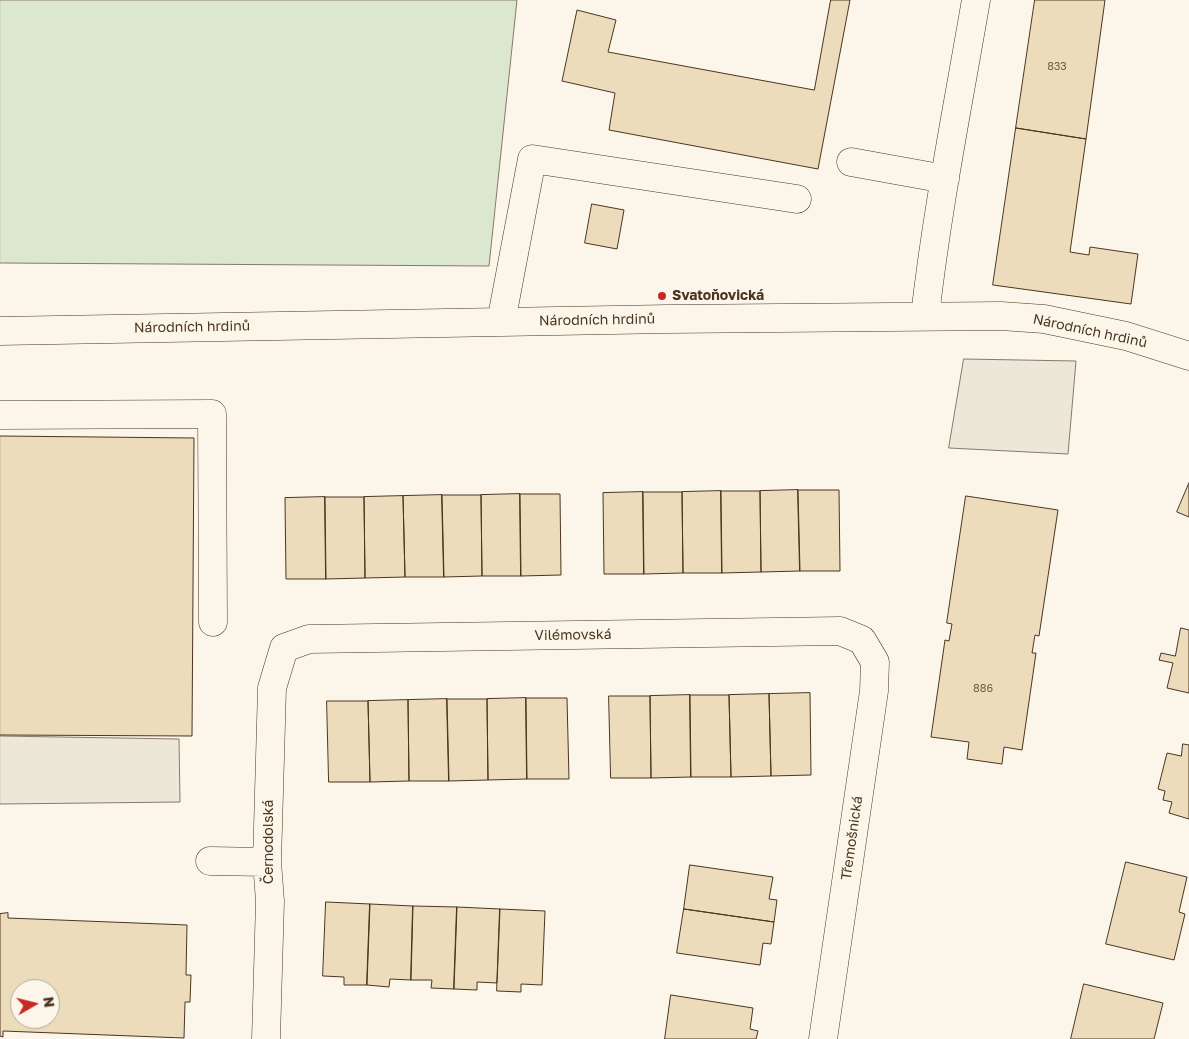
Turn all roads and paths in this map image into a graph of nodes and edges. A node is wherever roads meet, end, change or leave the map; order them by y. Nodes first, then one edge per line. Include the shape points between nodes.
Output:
1 (976, 0) edge
2 (851, 162) dead end
3 (945, 179) junction
4 (797, 199) dead end
5 (925, 316) junction
6 (501, 322) junction
7 (0, 331) edge
8 (1189, 356) edge
9 (0, 414) edge
10 (213, 622) dead end
11 (862, 640) joint
12 (284, 648) joint
13 (210, 861) dead end
14 (267, 862) junction
15 (266, 1039) edge
16 (823, 1039) edge

1 - 3 street
2 - 3 street
3 - 5 street
4 - 6 street via 532,159
5 - 6 street, Národních hrdinů
5 - 8 street, Národních hrdinů via 1044,319 1126,336
6 - 7 street, Národních hrdinů
9 - 10 street via 212,414
11 - 12 street, Vilémovská via 840,631 309,639
11 - 16 street, Třemošnická via 875,662 874,691
12 - 14 street, Černodolská via 272,688
13 - 14 street
14 - 15 street, Černodolská via 270,901

